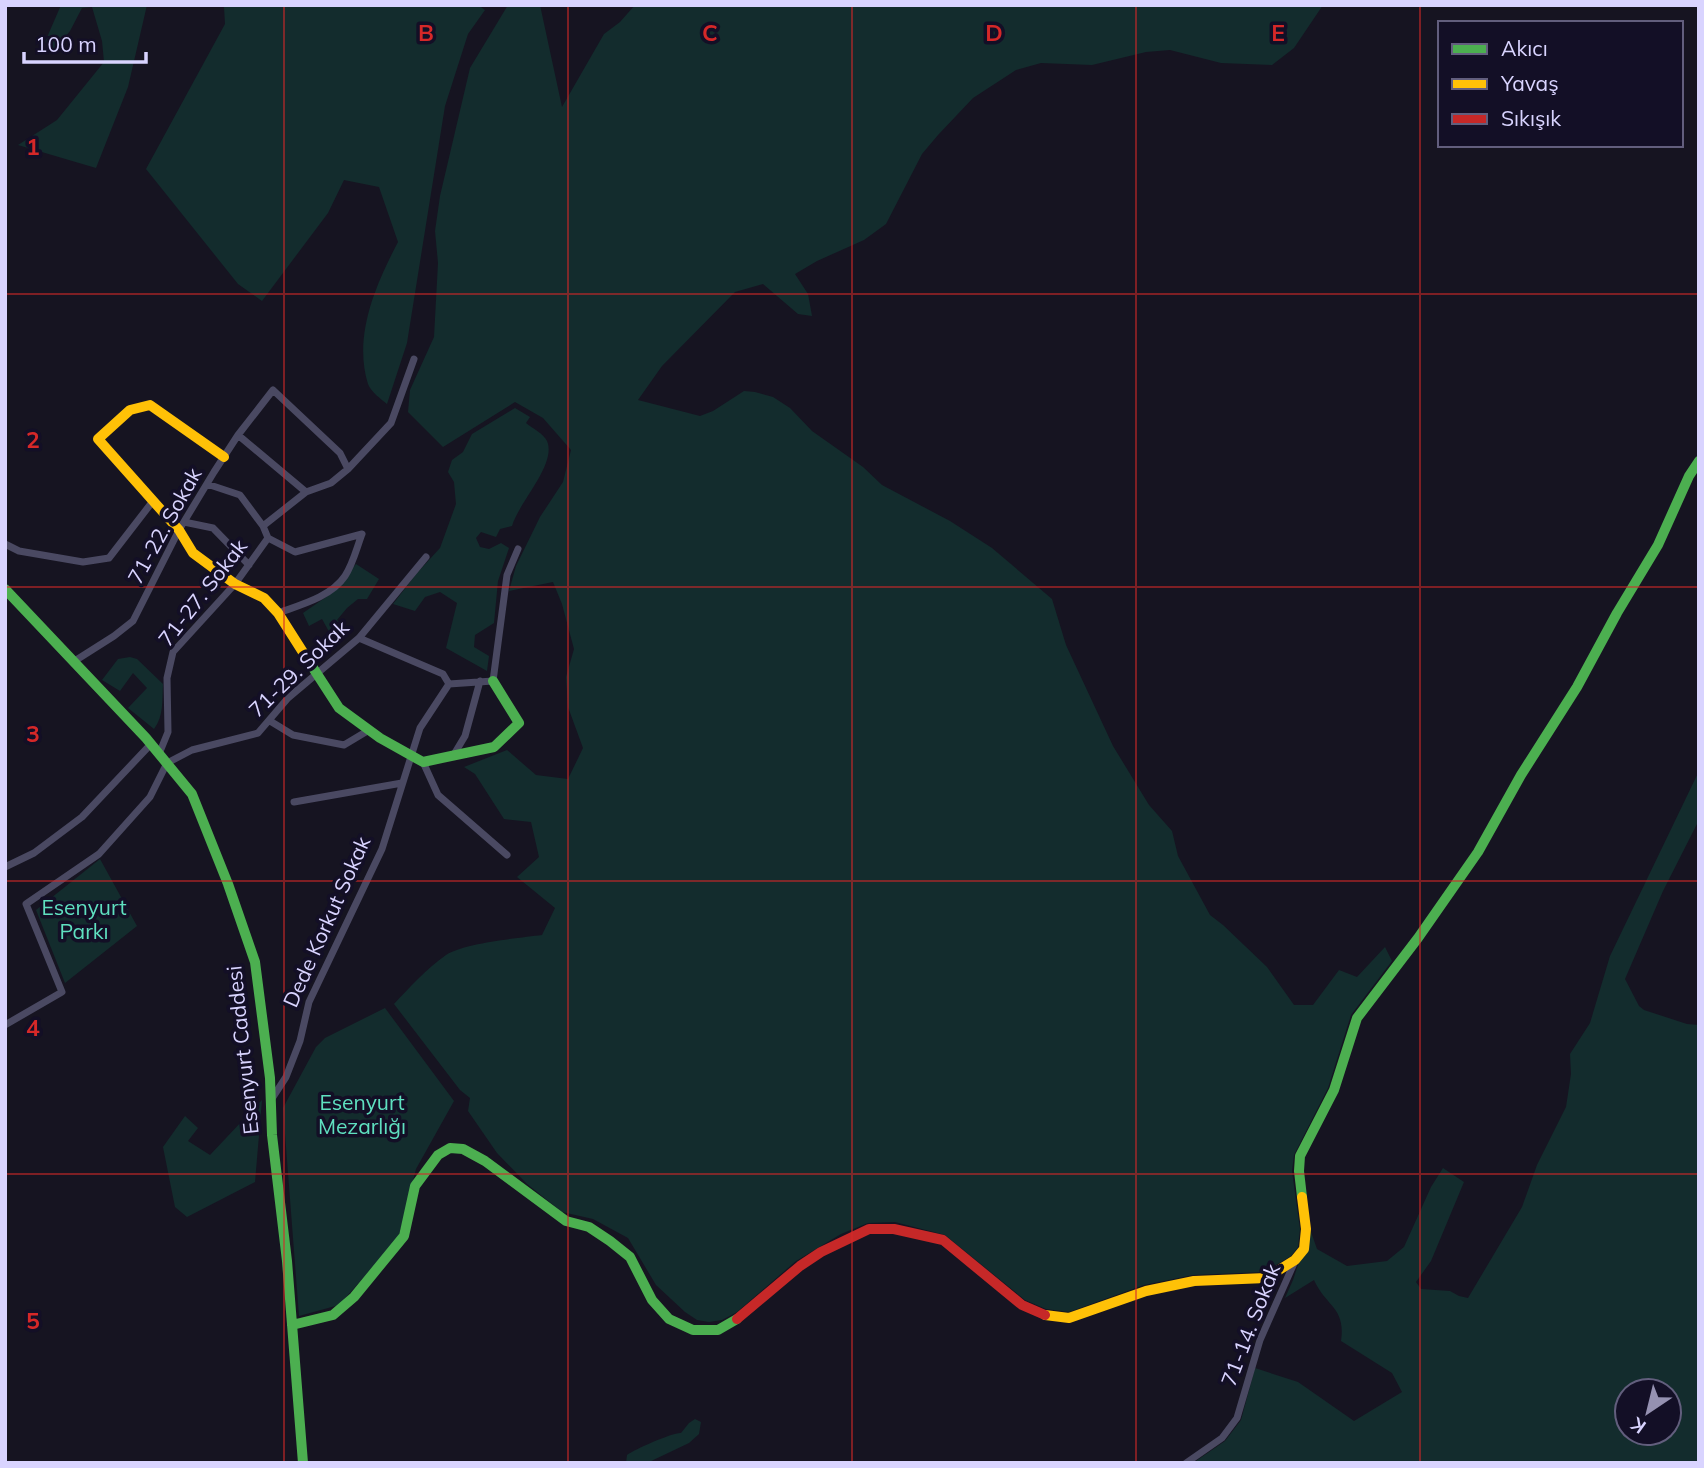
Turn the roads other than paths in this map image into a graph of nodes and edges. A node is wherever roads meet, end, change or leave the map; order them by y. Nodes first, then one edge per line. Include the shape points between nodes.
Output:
1 (414, 359) dead end
2 (238, 435) junction
3 (224, 457) junction
4 (1699, 461) edge
5 (348, 469) junction
6 (207, 484) junction
7 (306, 492) junction
8 (153, 501) junction
9 (182, 526) junction
10 (263, 526) junction
11 (268, 538) junction
12 (5, 544) edge
13 (518, 549) dead end
14 (426, 556) dead end
15 (249, 565) junction
16 (235, 584) junction
17 (5, 589) edge
18 (278, 613) junction
19 (359, 638) junction
20 (73, 662) junction
21 (315, 675) junction
22 (480, 681) junction
23 (493, 681) junction
24 (449, 684) junction
25 (270, 720) junction
26 (369, 730) junction
27 (151, 744) junction
28 (159, 754) junction
29 (410, 756) junction
30 (452, 756) junction
31 (423, 762) junction
32 (167, 763) junction
33 (402, 783) junction
34 (294, 802) dead end
35 (507, 855) dead end
36 (5, 867) edge
37 (5, 1025) edge
38 (270, 1100) junction
39 (1295, 1260) junction
40 (292, 1325) junction
41 (303, 1463) edge
42 (1186, 1463) edge

1 - 5 street, 71-27. Sokak via 391,423
2 - 3 street, 71-22. Sokak
2 - 5 street, 71-22. Sokak via 273,390 340,453
2 - 7 street
3 - 6 street, 71-22. Sokak
3 - 8 street via 150,405 130,410 98,439
4 - 39 street via 1658,545 1478,852 1357,1018 1334,1090 1300,1156 1306,1229 1304,1249
5 - 7 street, 71-27. Sokak via 331,483
6 - 9 street, 71-22. Sokak
6 - 10 street via 240,495
7 - 10 street, 71-27. Sokak
8 - 9 street
8 - 12 street via 109,558 82,562 19,551
9 - 15 street via 213,528
9 - 16 street via 193,553
9 - 20 street, 71-22. Sokak via 133,621
10 - 11 street
11 - 15 street, 71-27. Sokak
11 - 18 street via 295,552 362,534 345,576 332,589
13 - 23 street via 507,575
14 - 19 street, 71-29. Sokak
15 - 16 street, 71-27. Sokak
16 - 18 street via 264,598
16 - 28 street, 71-27. Sokak via 173,652 167,678 168,732
17 - 20 street, Esenyurt Caddesi
18 - 21 street
19 - 21 street, 71-29. Sokak
19 - 24 street via 443,674
20 - 27 street, Esenyurt Caddesi
21 - 25 street, 71-29. Sokak
21 - 26 street via 339,708
22 - 23 street
22 - 24 street
22 - 30 street via 465,736
23 - 30 street via 519,723 494,747
24 - 29 street, Dede Korkut Sokak via 420,728
25 - 26 street via 293,735 344,746
25 - 32 street, 71-29. Sokak via 258,733 192,750
26 - 29 street
27 - 28 street, Esenyurt Caddesi
27 - 36 street via 82,817 34,853
28 - 32 street, Esenyurt Caddesi
29 - 31 street
29 - 33 street, Dede Korkut Sokak
30 - 31 street
31 - 35 street via 438,795
32 - 37 street via 150,797 99,854 26,904 62,992
32 - 38 street, Esenyurt Caddesi via 192,793 255,962
33 - 34 street
33 - 38 street, Dede Korkut Sokak via 382,849 309,1002 286,1077
38 - 40 street, Esenyurt Caddesi
39 - 40 street via 1266,1278 1194,1281 1146,1291 1069,1318 1045,1315 1022,1305 943,1240 894,1228 869,1229 800,1266 741,1317 718,1330 693,1330 669,1319 652,1300 629,1257 610,1241 589,1227 566,1221 485,1161 463,1149 450,1148 438,1155 415,1186 404,1236 354,1297 333,1315
39 - 42 street, 71-14. Sokak via 1260,1340 1237,1418 1222,1438
40 - 41 street, Esenyurt Caddesi

